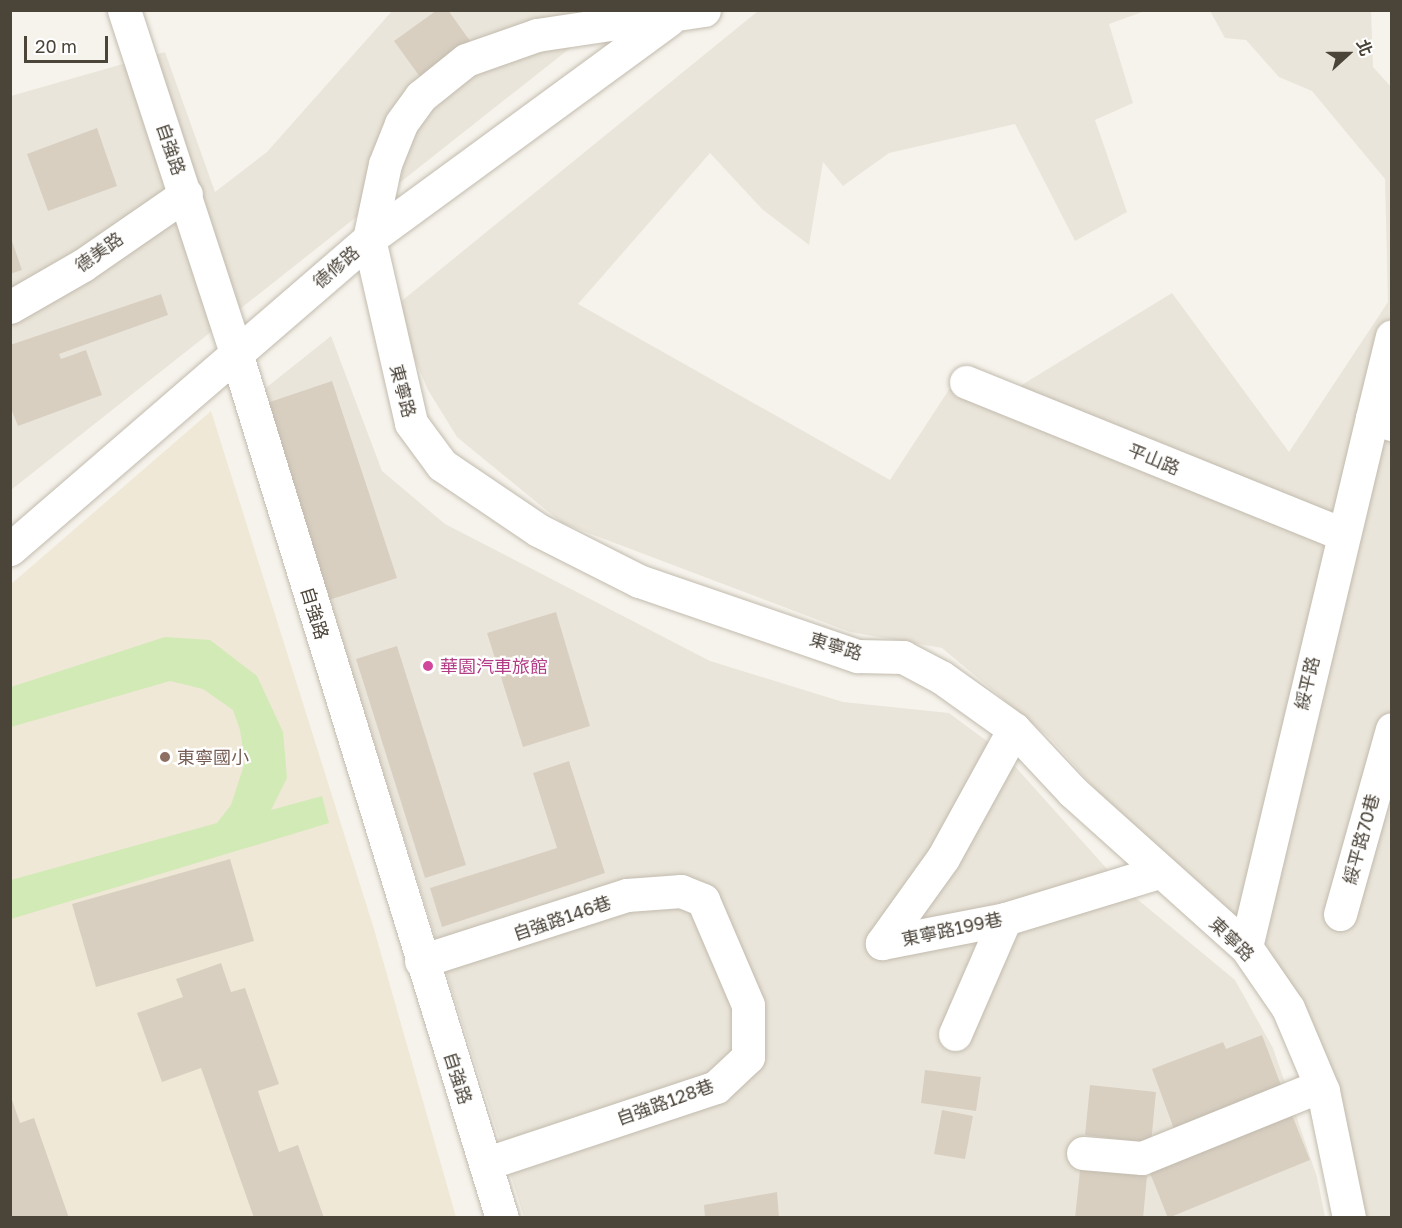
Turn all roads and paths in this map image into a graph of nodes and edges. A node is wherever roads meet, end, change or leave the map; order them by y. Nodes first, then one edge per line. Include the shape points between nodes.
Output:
1 (124, 10) edge
2 (704, 10) edge
3 (675, 15) edge
4 (186, 194) junction
5 (369, 239) junction
6 (10, 307) edge
7 (1392, 336) edge
8 (236, 353) junction
9 (966, 382) dead end
10 (1382, 421) edge
11 (1342, 534) junction
12 (10, 549) edge
13 (1014, 729) junction
14 (1392, 729) edge
15 (1159, 872) junction
16 (703, 900) joint
17 (1340, 914) dead end
18 (1005, 919) junction
19 (1246, 947) junction
20 (421, 961) junction
21 (955, 1034) dead end
22 (1320, 1086) junction
23 (1083, 1153) dead end
24 (485, 1164) junction
25 (502, 1218) edge
26 (1349, 1218) edge

1 - 4 street, 自強路
2 - 3 street
3 - 5 street, 德修路
3 - 5 street via 537,35 466,60 421,96 401,124 385,164
4 - 6 street, 德美路 via 83,265
4 - 8 street, 自強路
5 - 8 street, 德修路
5 - 13 street, 東寧路 via 411,423 442,465 538,530 639,581 857,656 903,657 941,676
7 - 10 street, 綏平路
8 - 12 street, 德修路
8 - 20 street, 自強路
9 - 11 street, 平山路
10 - 11 street, 綏平路
11 - 19 street, 綏平路
13 - 15 street, 東寧路
13 - 18 street, 東寧路199巷 via 943,858 882,943
14 - 17 street, 綏平路70巷
15 - 18 street, 東寧路199巷
15 - 19 street, 東寧路
16 - 20 street, 自強路146巷 via 681,891 627,895
16 - 24 street, 自強路128巷 via 748,1005 748,1057 716,1088
18 - 21 street
19 - 22 street, 東寧路 via 1288,1008
20 - 24 street, 自強路
22 - 23 street via 1142,1158
22 - 26 street, 東寧路
24 - 25 street, 自強路

